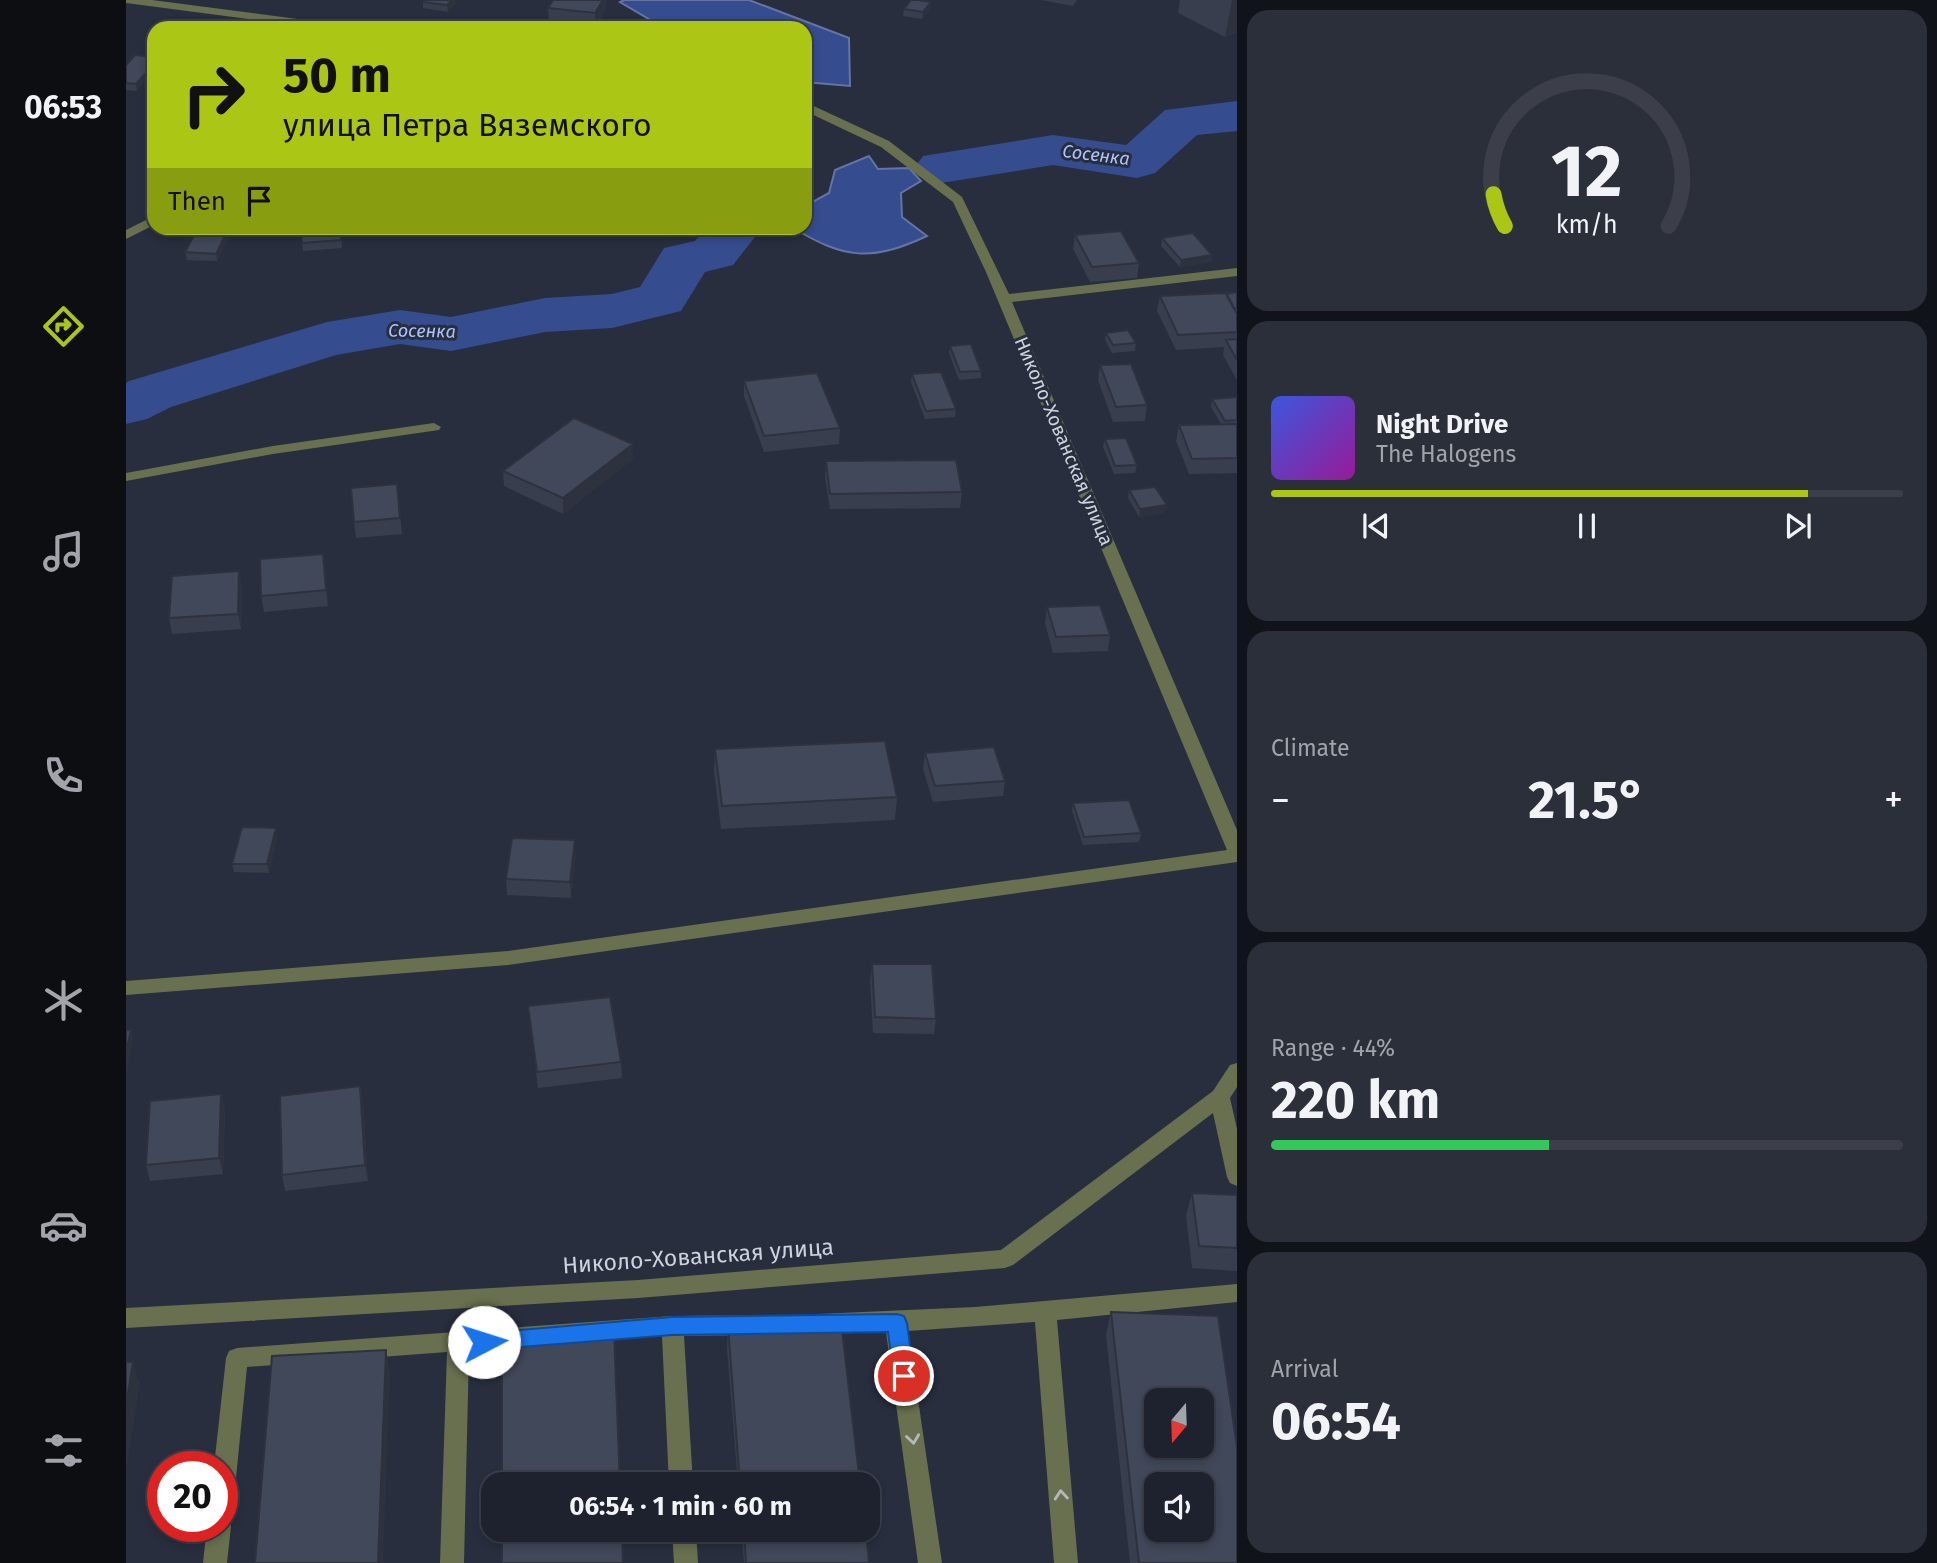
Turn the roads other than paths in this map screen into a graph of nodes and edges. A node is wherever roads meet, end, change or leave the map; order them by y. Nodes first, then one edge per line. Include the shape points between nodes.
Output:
1 (126, 0) edge
2 (235, 21) edge
3 (812, 109) edge
4 (147, 224) edge
5 (126, 235) edge
6 (1237, 272) edge
7 (1004, 299) junction
8 (434, 427) dead end
9 (126, 477) edge
10 (1237, 853) edge
11 (126, 988) edge
12 (1237, 1070) edge
13 (1220, 1097) junction
14 (1237, 1177) edge
15 (1237, 1293) edge
16 (1045, 1312) junction
17 (126, 1318) edge
18 (897, 1323) junction
19 (672, 1326) junction
20 (458, 1344) junction
21 (227, 1451) edge
22 (680, 1472) edge
23 (217, 1542) edge
24 (685, 1542) edge
25 (215, 1563) edge
26 (452, 1563) edge
27 (686, 1563) edge
28 (930, 1563) edge
29 (1066, 1563) edge

1 - 2 street
3 - 7 street, Николо-Хованская улица via 885,144 958,200
4 - 5 street
6 - 7 street
7 - 10 street, Николо-Хованская улица
8 - 9 street
10 - 11 street via 508,958
12 - 13 street, Николо-Хованская улица
13 - 14 street
13 - 17 street, Николо-Хованская улица via 1005,1259 638,1289
15 - 16 street
16 - 18 street
29 -> 16 street
18 - 19 street
18 -> 28 street
19 - 20 street
19 - 22 street
20 - 21 street via 237,1358
20 - 26 street
23 - 25 street
24 - 27 street

